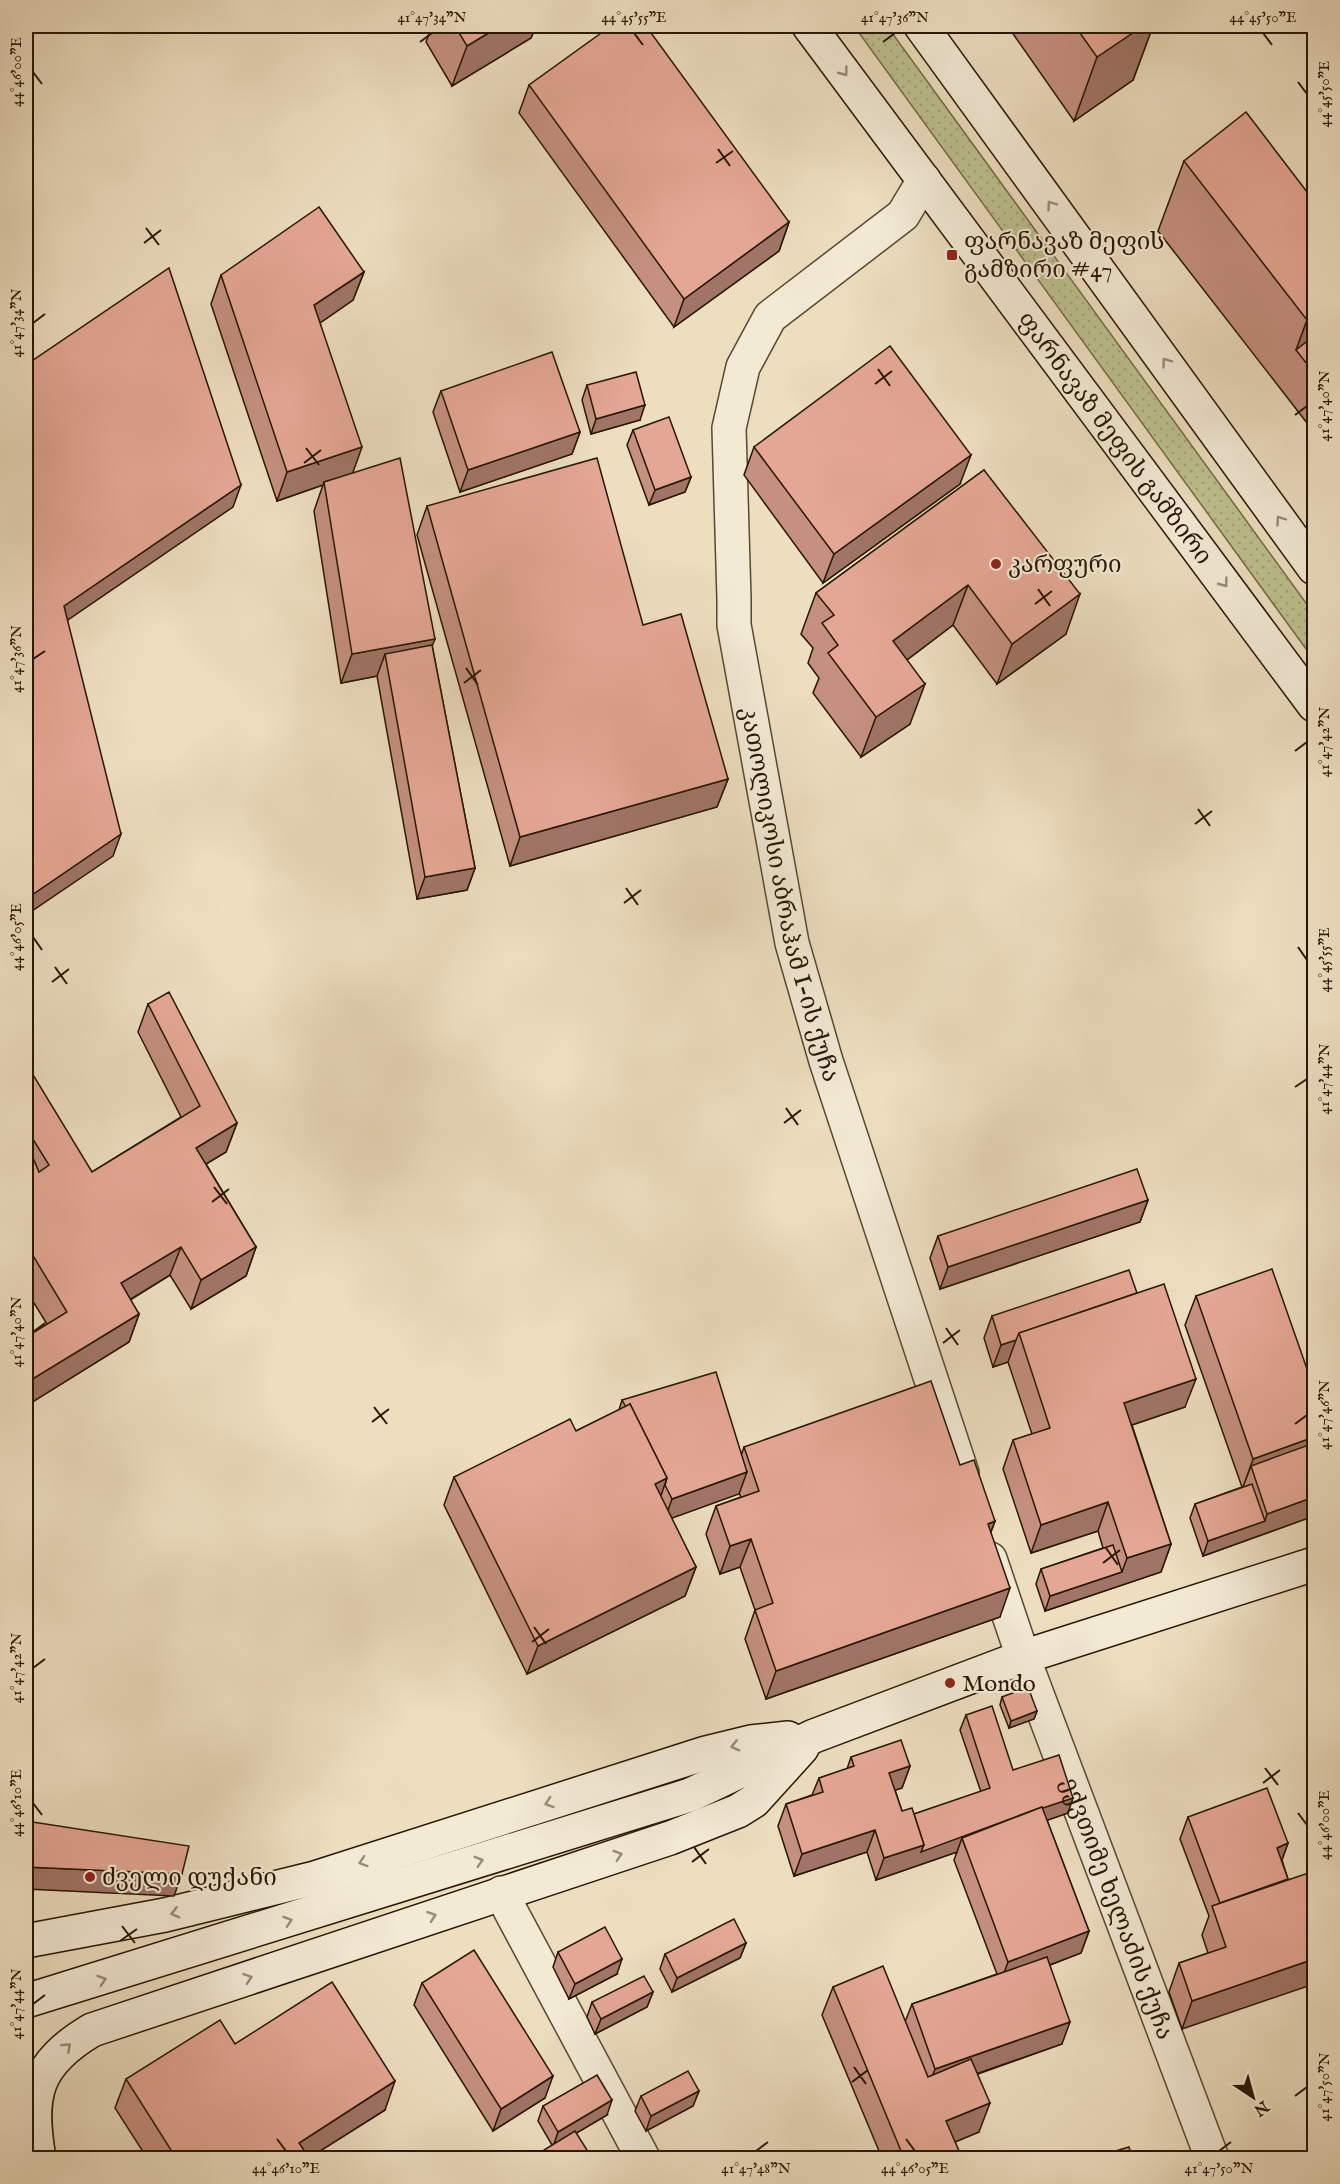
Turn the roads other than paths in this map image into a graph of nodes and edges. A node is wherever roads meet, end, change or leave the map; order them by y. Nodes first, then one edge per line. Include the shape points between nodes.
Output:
1 (809, 26) edge
2 (921, 26) edge
3 (924, 180) junction
4 (1314, 568) edge
5 (1314, 705) edge
6 (971, 1501) edge
7 (982, 1534) edge
8 (1314, 1564) edge
9 (1023, 1658) junction
10 (814, 1736) junction
11 (501, 1893) junction
12 (26, 1941) edge
13 (26, 2001) edge
14 (39, 2158) edge
15 (643, 2158) edge
16 (1212, 2158) edge

1 -> 3 main road, ფარნავაზ მეფის გამზირი
4 -> 2 main road
3 -> 5 main road, ფარნავაზ მეფის გამზირი
3 - 6 main road, კათოლიკოსი აბრაჰამ I-ის ქუჩა via 903,215 770,317 743,367 729,428 734,625 792,943 826,1061
7 - 9 main road
8 - 9 main road
9 - 10 main road
9 - 16 main road, ექვთიმე ხელაძის ქუჩა
11 -> 10 main road via 670,1838 738,1811 754,1801
10 -> 12 main road via 751,1742 706,1753 315,1878 165,1915
13 -> 10 main road via 690,1795
14 -> 11 main road via 33,2122 35,2096 50,2064 69,2044 92,2030
11 - 15 main road

